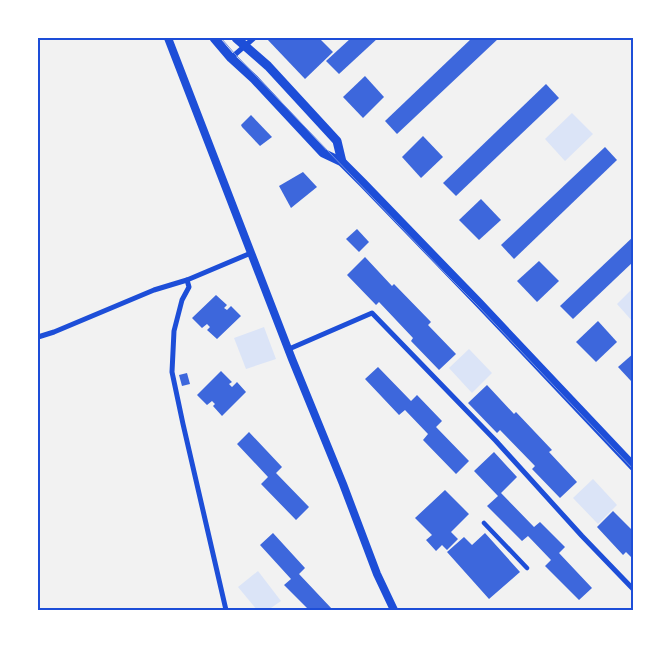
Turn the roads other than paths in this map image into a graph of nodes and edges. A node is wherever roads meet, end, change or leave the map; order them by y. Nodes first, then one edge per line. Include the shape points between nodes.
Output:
1 (168, 38) edge
2 (214, 38) edge
3 (236, 38) edge
4 (254, 38) edge
5 (244, 46) junction
6 (231, 58) junction
7 (342, 162) junction
8 (251, 253) junction
9 (187, 280) junction
10 (38, 337) edge
11 (289, 349) junction
12 (634, 467) edge
13 (484, 523) dead end
14 (526, 568) dead end
15 (634, 590) edge
16 (226, 610) edge
17 (394, 610) edge

1 - 8 street
2 - 6 main road
3 - 5 main road
4 - 5 street
5 - 6 street
5 - 7 main road via 268,66 337,141
6 - 7 main road via 323,153
7 - 12 main road
8 - 9 street
8 - 11 street
9 - 10 street
9 - 16 street via 189,287 174,331 172,372
11 - 15 street via 372,313
11 - 17 street
13 - 14 street

